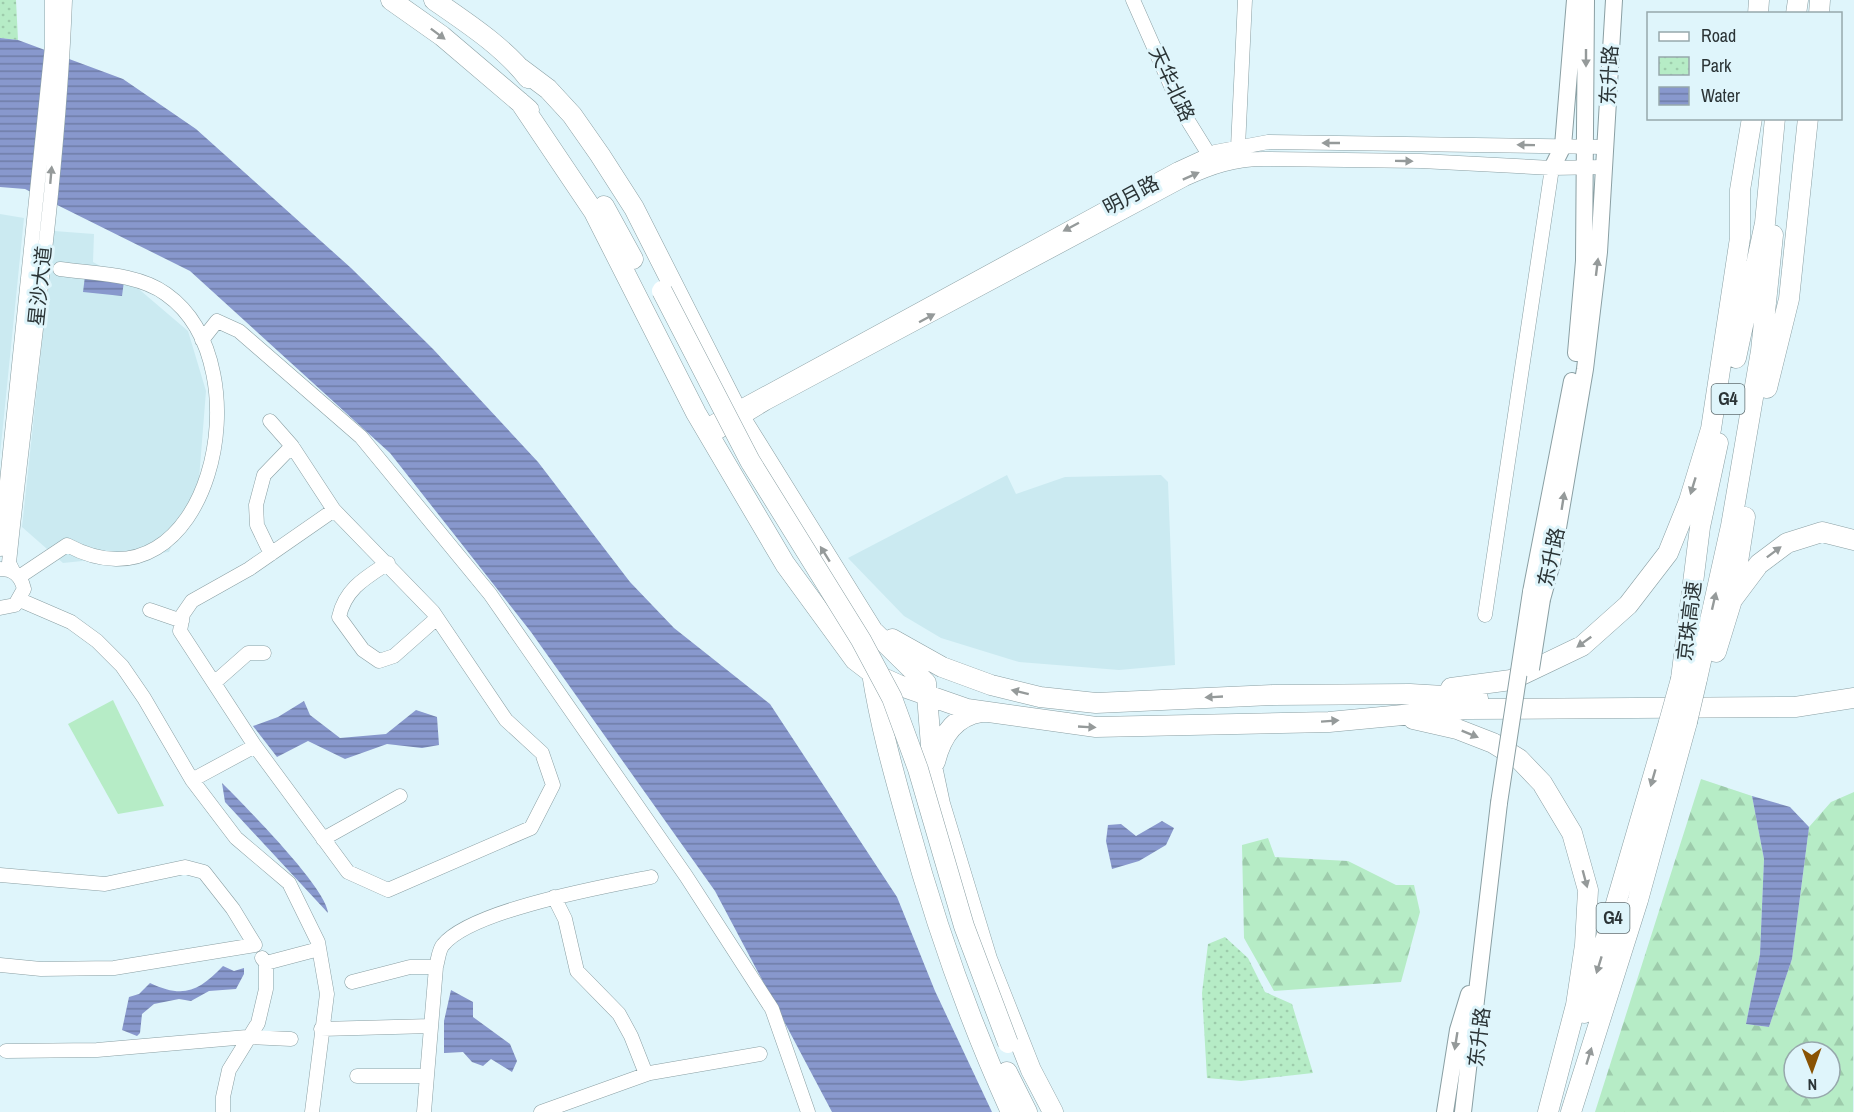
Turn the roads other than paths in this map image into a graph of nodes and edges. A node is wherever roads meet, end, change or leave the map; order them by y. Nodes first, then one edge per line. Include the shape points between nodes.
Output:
1 (52, 0) edge
2 (64, 0) edge
3 (391, 0) edge
4 (434, 0) edge
5 (1133, 0) edge
6 (1245, 0) edge
7 (1575, 0) edge
8 (1586, 0) edge
9 (1614, 0) edge
10 (58, 46) junction
11 (520, 68) junction
12 (520, 102) junction
13 (1775, 120) edge
14 (1785, 120) edge
15 (1803, 120) edge
16 (1808, 120) edge
17 (1752, 123) edge
18 (1563, 146) junction
19 (1238, 147) junction
20 (1585, 147) junction
21 (1605, 147) junction
22 (1212, 160) junction
23 (1230, 162) junction
24 (1585, 166) junction
25 (1604, 167) junction
26 (1552, 168) junction
27 (1800, 193) junction
28 (40, 232) junction
29 (60, 269) dead end
30 (658, 295) junction
31 (202, 340) junction
32 (1733, 376) junction
33 (1752, 407) junction
34 (738, 414) junction
35 (270, 421) dead end
36 (707, 432) junction
37 (292, 446) junction
38 (334, 510) junction
39 (1854, 540) edge
40 (0, 549) edge
41 (272, 554) junction
42 (388, 563) junction
43 (11, 572) edge
44 (1536, 596) junction
45 (20, 600) junction
46 (1732, 600) junction
47 (857, 603) junction
48 (0, 608) edge
49 (150, 610) dead end
50 (1485, 615) dead end
51 (437, 618) junction
52 (182, 621) junction
53 (264, 653) dead end
54 (872, 673) junction
55 (1696, 677) junction
56 (214, 683) junction
57 (1854, 689) edge
58 (1410, 694) junction
59 (927, 696) junction
60 (1854, 698) edge
61 (981, 712) junction
62 (1393, 715) junction
63 (1685, 720) junction
64 (255, 746) junction
65 (933, 771) junction
66 (192, 780) junction
67 (400, 795) dead end
68 (1504, 804) junction
69 (323, 839) junction
70 (0, 874) edge
71 (651, 877) dead end
72 (554, 897) junction
73 (255, 945) junction
74 (319, 949) junction
75 (266, 963) junction
76 (0, 965) edge
77 (1479, 965) junction
78 (436, 967) junction
79 (352, 982) dead end
80 (431, 1026) junction
81 (321, 1029) junction
82 (247, 1037) junction
83 (291, 1039) dead end
84 (1002, 1045) junction
85 (6, 1051) dead end
86 (760, 1054) dead end
87 (646, 1074) junction
88 (357, 1076) dead end
89 (427, 1076) junction
90 (223, 1112) edge
91 (312, 1112) edge
92 (424, 1112) edge
93 (541, 1112) edge
94 (808, 1112) edge
95 (1011, 1112) edge
96 (1027, 1112) edge
97 (1041, 1112) edge
98 (1053, 1112) edge
99 (1445, 1112) edge
100 (1463, 1112) edge
101 (1469, 1112) edge
102 (1548, 1112) edge
103 (1552, 1112) edge
104 (1571, 1112) edge

1 - 10 street, 星沙大道
2 - 10 street, 星沙大道
3 -> 12 highway via 442,36
4 - 11 highway
5 - 22 street, 天华北路 via 1182,111
6 - 19 street
7 - 18 main road, 东升路
8 -> 20 main road, 东升路
9 - 21 main road, 东升路
10 - 28 street, 星沙大道
11 - 30 highway via 573,136 612,195
11 - 34 highway via 548,89 572,115 628,199
12 - 30 highway via 575,160
12 - 36 highway via 594,212
13 - 32 highway, 京珠高速 / G4 via 1765,223
14 - 33 highway, 京珠高速 / G4
15 - 27 highway
16 - 27 highway
17 - 32 highway via 1745,238 1732,343
17 -> 58 highway via 1740,190 1740,238 1730,315 1711,429 1668,553 1628,605 1582,645 1511,680
18 -> 19 street, 明月路 via 1268,142
18 - 20 street, 明月路
18 - 26 main road, 东升路
19 - 22 street, 明月路
19 - 23 street
20 - 21 street, 明月路
20 - 24 main road, 东升路
21 - 25 main road, 东升路
22 - 23 street, 明月路
22 - 34 street, 明月路 via 1185,179 766,403
23 -> 26 street, 明月路 via 1376,160
24 - 25 street, 明月路
24 - 26 street, 明月路
24 - 44 main road, 东升路 via 1584,261 1575,364
44 -> 25 main road, 东升路 via 1552,563 1585,369
26 - 50 street
27 - 33 highway
27 - 46 highway via 1789,299 1764,398
28 - 40 street, 星沙大道
28 - 43 street, 星沙大道
29 - 31 street via 147,284 184,310
30 - 84 highway, bridge via 750,461 861,640 892,698 918,769
31 - 43 street via 216,387 216,440 202,490 183,525 153,549 134,557 110,560 87,556 67,545
31 - 94 street via 217,321 239,331 361,437 490,594 680,868 772,1010
32 - 55 highway, 京珠高速 / G4 via 1700,527
55 -> 33 highway, 京珠高速 / G4 via 1731,526
34 - 36 street, 明月路
47 -> 34 highway
35 - 37 street
36 - 54 highway via 785,564 843,645
37 - 38 street
37 - 41 street via 264,475 256,506 257,525
38 - 41 street
38 - 42 street
46 -> 39 highway via 1759,564 1787,543 1822,532
41 - 52 street via 192,601
42 - 51 street
42 - 51 street via 352,588 342,604 339,617 363,650 378,661 394,656
43 - 45 street, 星沙大道 via 24,589
44 - 68 main road, 东升路, bridge
45 - 48 street via 9,608
45 - 66 street via 71,622 97,640 122,666
46 - 55 highway via 1721,632
58 -> 47 highway via 1096,703 1040,697 942,667 888,636
47 - 59 highway via 873,631 926,683
49 - 52 street
51 - 69 street via 506,720 542,753 553,785 531,828 388,890 348,872
52 - 56 street via 180,632
53 - 56 street via 248,654
54 - 59 highway
54 - 95 highway via 882,731 932,906 973,1026
55 - 63 highway, 京珠高速 / G4, bridge
56 - 64 street
57 - 58 highway via 1814,698 1477,698
59 - 61 highway
59 - 65 highway
60 - 62 highway via 1795,707 1466,709
61 -> 62 highway via 1096,727 1329,722
61 - 65 highway via 971,713 952,726 937,753
62 -> 102 highway via 1457,729 1493,743 1519,759 1542,783 1572,833 1588,890 1585,945 1576,1005
63 -> 103 highway, 京珠高速 / G4
104 -> 63 highway, 京珠高速 / G4 via 1638,900
64 - 66 street
64 - 69 street
65 - 98 highway via 987,959 1031,1070
66 - 74 street via 236,838 288,883
67 - 69 street
68 - 77 main road, 东升路
68 - 101 main road, 东升路
70 - 73 street via 105,884 185,867 204,872
71 - 72 street
72 - 78 street via 473,924 442,945
72 - 87 street via 565,919 577,971 619,1014
73 - 75 street
73 - 76 street via 114,968
74 - 75 street
74 - 81 street via 327,994
75 - 82 street via 266,989 258,1023
77 -> 99 main road via 1458,1030
77 - 100 main road, 东升路
78 - 79 street via 410,967
78 - 80 street
80 - 81 street
80 - 89 street
81 - 91 street
82 - 83 street
82 - 85 street via 98,1050
82 - 90 street via 229,1070
84 - 96 highway
84 - 97 highway
86 - 87 street
87 - 93 street
88 - 89 street
89 - 92 street

